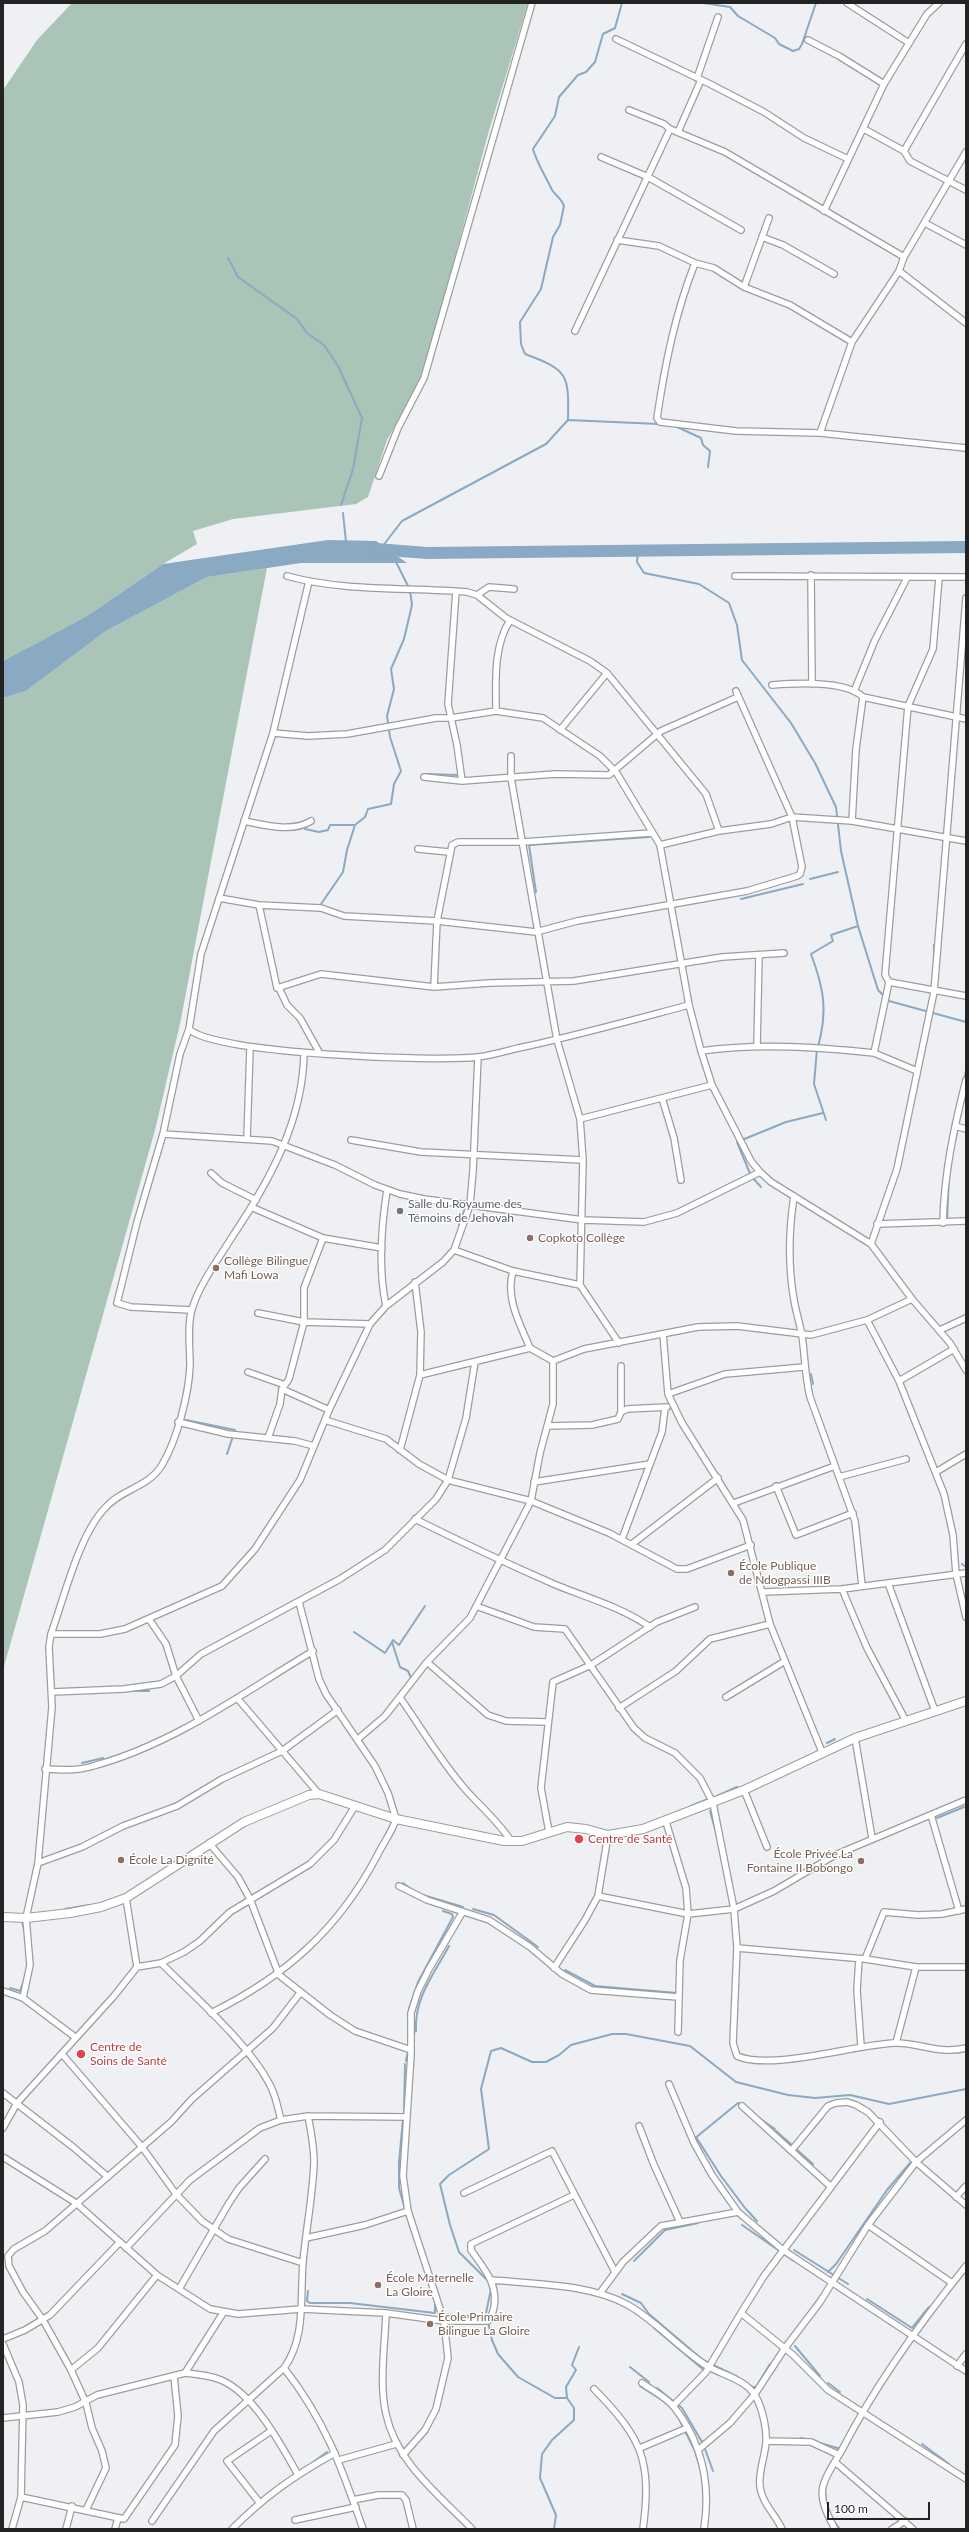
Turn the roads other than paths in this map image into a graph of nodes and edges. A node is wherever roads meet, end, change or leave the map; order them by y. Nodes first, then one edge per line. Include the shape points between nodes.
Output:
1 (532, 3) edge
2 (847, 3) edge
3 (938, 3) edge
4 (718, 17) dead end
5 (616, 39) dead end
6 (808, 40) dead end
7 (909, 43) junction
8 (966, 44) edge
9 (699, 79) junction
10 (884, 84) junction
11 (629, 110) dead end
12 (670, 129) junction
13 (864, 129) junction
14 (678, 132) junction
15 (904, 151) junction
16 (966, 152) edge
17 (601, 156) dead end
18 (848, 159) junction
19 (648, 176) junction
20 (950, 183) junction
21 (966, 190) edge
22 (824, 211) junction
23 (769, 218) dead end
24 (925, 223) junction
25 (740, 230) dead end
26 (762, 237) junction
27 (617, 240) junction
28 (966, 245) edge
29 (904, 257) junction
30 (695, 263) junction
31 (899, 271) junction
32 (834, 274) dead end
33 (744, 287) junction
34 (966, 323) edge
35 (575, 331) dead end
36 (852, 342) junction
37 (820, 433) junction
38 (966, 448) edge
39 (379, 476) dead end
40 (811, 575) junction
41 (287, 576) dead end
42 (735, 576) dead end
43 (966, 577) edge
44 (907, 578) junction
45 (939, 578) junction
46 (309, 581) junction
47 (514, 589) dead end
48 (456, 591) junction
49 (477, 595) junction
50 (966, 598) edge
51 (510, 620) junction
52 (607, 673) junction
53 (812, 684) junction
54 (772, 685) dead end
55 (855, 689) junction
56 (863, 696) junction
57 (908, 706) junction
58 (496, 711) junction
59 (452, 718) junction
60 (957, 718) junction
61 (966, 719) edge
62 (560, 730) junction
63 (273, 734) junction
64 (658, 735) junction
65 (511, 756) dead end
66 (616, 772) junction
67 (424, 777) dead end
68 (511, 778) junction
69 (462, 781) junction
70 (792, 818) junction
71 (244, 821) junction
72 (311, 821) dead end
73 (852, 821) junction
74 (899, 830) junction
75 (719, 831) junction
76 (651, 833) junction
77 (947, 838) junction
78 (966, 841) edge
79 (523, 842) junction
80 (660, 845) junction
81 (418, 849) dead end
82 (449, 852) junction
83 (220, 898) junction
84 (671, 903) junction
85 (259, 905) junction
86 (437, 921) junction
87 (536, 932) junction
88 (784, 953) dead end
89 (759, 955) junction
90 (681, 962) junction
91 (546, 982) junction
92 (889, 982) junction
93 (434, 987) junction
94 (279, 988) junction
95 (934, 992) junction
96 (966, 996) edge
97 (689, 1005) junction
98 (189, 1029) junction
99 (557, 1040) junction
100 (758, 1046) junction
101 (250, 1048) junction
102 (701, 1051) junction
103 (320, 1052) junction
104 (304, 1053) junction
105 (874, 1053) junction
106 (478, 1057) junction
107 (917, 1070) junction
108 (966, 1080) edge
109 (712, 1085) junction
110 (662, 1098) junction
111 (580, 1118) junction
112 (955, 1126) junction
113 (966, 1129) edge
114 (163, 1134) junction
115 (247, 1139) junction
116 (351, 1140) dead end
117 (285, 1145) junction
118 (474, 1155) junction
119 (583, 1160) junction
120 (760, 1172) junction
121 (211, 1173) dead end
122 (681, 1180) dead end
123 (387, 1190) junction
124 (794, 1196) junction
125 (256, 1200) junction
126 (470, 1205) junction
127 (251, 1207) junction
128 (583, 1220) junction
129 (966, 1221) edge
130 (943, 1223) junction
131 (877, 1224) junction
132 (322, 1238) junction
133 (871, 1244) junction
134 (382, 1248) junction
135 (454, 1250) junction
136 (513, 1271) junction
137 (416, 1282) junction
138 (580, 1285) junction
139 (912, 1299) junction
140 (386, 1306) junction
141 (192, 1310) junction
142 (258, 1313) dead end
143 (966, 1318) edge
144 (867, 1320) junction
145 (304, 1322) junction
146 (370, 1324) junction
147 (940, 1330) junction
148 (663, 1334) junction
149 (802, 1336) junction
150 (619, 1343) junction
151 (530, 1348) junction
152 (954, 1349) junction
153 (553, 1360) junction
154 (475, 1362) junction
155 (621, 1366) dead end
156 (804, 1367) junction
157 (966, 1370) edge
158 (248, 1372) dead end
159 (420, 1375) junction
160 (899, 1381) junction
161 (284, 1387) junction
162 (668, 1394) junction
163 (673, 1407) junction
164 (665, 1408) junction
165 (329, 1410) junction
166 (621, 1412) junction
167 (325, 1420) junction
168 (178, 1422) junction
169 (548, 1426) junction
170 (268, 1438) junction
171 (314, 1446) junction
172 (400, 1450) junction
173 (966, 1454) edge
174 (906, 1459) dead end
175 (650, 1464) junction
176 (835, 1466) junction
177 (936, 1472) junction
178 (839, 1477) junction
179 (718, 1478) junction
180 (448, 1480) junction
181 (534, 1482) junction
182 (776, 1486) junction
183 (531, 1501) junction
184 (734, 1503) junction
185 (853, 1513) junction
186 (415, 1519) junction
187 (622, 1539) junction
188 (632, 1544) junction
189 (751, 1545) junction
190 (499, 1561) junction
191 (966, 1572) edge
192 (956, 1574) junction
193 (888, 1582) junction
194 (862, 1586) junction
195 (842, 1589) junction
196 (763, 1592) junction
197 (299, 1602) junction
198 (476, 1606) junction
199 (695, 1607) dead end
200 (966, 1617) edge
201 (149, 1619) junction
202 (770, 1624) junction
203 (650, 1627) junction
204 (51, 1634) junction
205 (313, 1651) junction
206 (785, 1661) junction
207 (427, 1662) junction
208 (591, 1665) junction
209 (176, 1676) junction
210 (52, 1692) junction
211 (726, 1697) dead end
212 (238, 1699) junction
213 (401, 1699) junction
214 (966, 1701) edge
215 (619, 1708) junction
216 (338, 1710) junction
217 (935, 1711) junction
218 (199, 1721) junction
219 (906, 1721) junction
220 (548, 1722) junction
221 (855, 1738) junction
222 (358, 1739) junction
223 (282, 1751) junction
224 (822, 1752) junction
225 (45, 1769) junction
226 (744, 1790) junction
227 (319, 1794) junction
228 (966, 1800) edge
229 (713, 1803) junction
230 (355, 1806) junction
231 (932, 1815) junction
232 (396, 1819) junction
233 (666, 1822) junction
234 (549, 1832) junction
235 (608, 1835) junction
236 (872, 1838) junction
237 (511, 1841) junction
238 (210, 1843) junction
239 (767, 1847) dead end
240 (38, 1863) junction
241 (399, 1886) dead end
242 (598, 1896) junction
243 (126, 1898) junction
244 (250, 1899) junction
245 (734, 1909) junction
246 (966, 1909) edge
247 (959, 1910) junction
248 (462, 1913) junction
249 (688, 1914) junction
250 (3, 1917) edge
251 (26, 1918) junction
252 (737, 1948) junction
253 (862, 1959) junction
254 (162, 1963) junction
255 (137, 1967) junction
256 (966, 1967) edge
257 (554, 1968) junction
258 (916, 1968) junction
259 (279, 1974) junction
260 (3, 1991) edge
261 (300, 1993) junction
262 (678, 1997) junction
263 (23, 1998) junction
264 (212, 2013) junction
265 (678, 2032) dead end
266 (75, 2038) junction
267 (896, 2043) junction
268 (860, 2046) junction
269 (966, 2048) edge
270 (411, 2050) junction
271 (247, 2053) junction
272 (62, 2054) junction
273 (669, 2084) dead end
274 (3, 2093) edge
275 (17, 2103) junction
276 (742, 2106) dead end
277 (308, 2116) junction
278 (407, 2117) junction
279 (281, 2120) junction
280 (966, 2120) edge
281 (880, 2122) junction
282 (639, 2126) dead end
283 (3, 2128) edge
284 (142, 2147) junction
285 (791, 2151) junction
286 (3, 2157) edge
287 (265, 2159) dead end
288 (916, 2162) junction
289 (108, 2177) junction
290 (830, 2186) junction
291 (966, 2186) edge
292 (464, 2193) dead end
293 (176, 2194) junction
294 (574, 2195) junction
295 (956, 2197) junction
296 (76, 2203) junction
297 (966, 2205) edge
298 (408, 2211) junction
299 (738, 2212) junction
300 (680, 2222) junction
301 (868, 2225) junction
302 (212, 2229) junction
303 (306, 2238) junction
304 (120, 2242) junction
305 (126, 2248) junction
306 (783, 2250) junction
307 (303, 2263) junction
308 (966, 2266) edge
309 (615, 2272) junction
310 (157, 2275) junction
311 (492, 2280) junction
312 (833, 2283) junction
313 (952, 2283) junction
314 (179, 2289) junction
315 (600, 2293) junction
316 (301, 2309) junction
317 (223, 2313) junction
318 (386, 2313) junction
319 (741, 2313) junction
320 (43, 2320) junction
321 (444, 2321) junction
322 (912, 2336) junction
323 (3, 2339) edge
324 (3, 2344) edge
325 (785, 2348) junction
326 (966, 2354) edge
327 (957, 2366) junction
328 (710, 2367) junction
329 (284, 2368) junction
330 (71, 2370) junction
331 (966, 2371) edge
332 (185, 2373) junction
333 (174, 2376) junction
334 (642, 2383) dead end
335 (594, 2389) dead end
336 (755, 2394) junction
337 (248, 2401) junction
338 (86, 2403) junction
339 (674, 2406) junction
340 (861, 2412) junction
341 (23, 2417) junction
342 (3, 2418) edge
343 (687, 2428) junction
344 (271, 2430) junction
345 (766, 2441) junction
346 (396, 2444) junction
347 (640, 2448) junction
348 (698, 2450) junction
349 (335, 2453) junction
350 (403, 2455) junction
351 (839, 2455) junction
352 (338, 2460) junction
353 (835, 2462) junction
354 (298, 2474) junction
355 (966, 2479) edge
356 (21, 2497) junction
357 (353, 2500) junction
358 (259, 2502) junction
359 (72, 2506) junction
360 (356, 2507) junction
361 (86, 2510) junction
362 (118, 2518) junction
363 (295, 2520) dead end
364 (152, 2521) dead end
365 (905, 2521) junction
366 (12, 2529) edge
367 (66, 2529) edge
368 (115, 2529) edge
369 (232, 2529) edge
370 (363, 2529) edge
371 (413, 2529) edge
372 (472, 2529) edge
373 (643, 2529) edge
374 (704, 2529) edge
375 (782, 2529) edge
376 (835, 2529) edge
377 (892, 2529) edge
378 (913, 2529) edge

1 - 39 street via 424,378 398,428
2 - 7 street
3 - 7 street via 927,14
4 - 9 street
5 - 9 street
6 - 10 street
7 - 10 street
8 - 15 street
9 - 14 street
9 - 18 street via 764,112 804,138
10 - 13 street
11 - 12 street via 664,124
12 - 14 street
12 - 19 street
13 - 15 street
13 - 18 street
14 - 22 street via 725,152
15 - 20 street via 910,161
16 - 20 street
17 - 19 street
18 - 22 street
19 - 25 street
19 - 27 street
20 - 21 street
20 - 24 street
22 - 29 street
23 - 26 street
24 - 28 street
24 - 29 street
26 - 32 street via 783,245
26 - 33 street
27 - 30 street via 659,246
27 - 35 street
29 - 31 street
30 - 33 street via 722,272
30 - 37 street via 680,301 665,361 658,421 736,431
31 - 34 street
31 - 36 street
33 - 36 street via 790,304
36 - 37 street
37 - 38 street
40 - 42 street
40 - 44 street
40 - 53 street
41 - 46 street
43 - 45 street
44 - 45 street
44 - 55 street via 875,640
45 - 57 street via 933,649
46 - 48 street via 402,590
46 - 63 street
47 - 49 street via 489,587
48 - 49 street
48 - 59 street via 449,663 448,704
49 - 51 street
50 - 60 street
51 - 52 street via 590,661
51 - 58 street via 504,629 497,654
52 - 62 street
52 - 64 street
53 - 54 street via 808,682
53 - 55 street
55 - 56 street
56 - 57 street
56 - 73 street via 856,749
57 - 60 street
57 - 74 street
58 - 59 street
58 - 62 street via 543,718
59 - 63 street via 436,718 347,734
59 - 69 street
60 - 61 street
60 - 77 street
62 - 66 street via 600,756
63 - 71 street
64 - 66 street
64 - 70 street via 679,722 738,697 736,691
64 - 75 street via 706,794
65 - 68 street
66 - 68 street via 603,776 570,773
66 - 76 street
67 - 69 street
68 - 69 street
68 - 79 street
70 - 73 street
70 - 75 street via 771,824
70 - 84 street via 802,867 800,874 746,891
71 - 72 street via 298,827
71 - 83 street
73 - 74 street
74 - 77 street
74 - 92 street via 885,969
75 - 80 street
76 - 79 street
76 - 80 street
77 - 78 street
77 - 95 street
79 - 82 street via 458,842 452,845
79 - 87 street
80 - 84 street
81 - 82 street
82 - 86 street via 445,888
83 - 85 street
83 - 98 street via 201,954
84 - 87 street via 577,921
84 - 90 street
85 - 86 street via 321,908 344,916
85 - 94 street via 276,987
86 - 87 street
86 - 93 street
87 - 91 street
88 - 89 street
89 - 90 street
89 - 100 street
90 - 91 street via 574,982
90 - 97 street
91 - 93 street
91 - 99 street
92 - 95 street
92 - 105 street
93 - 94 street via 321,974
94 - 103 street via 287,1006 300,1018
95 - 96 street
95 - 107 street
97 - 99 street
97 - 102 street
98 - 101 street via 214,1039
98 - 114 street via 180,1054
99 - 106 street
99 - 111 street
100 - 102 street
100 - 105 street via 809,1047
101 - 104 street
101 - 115 street
102 - 109 street
103 - 104 street
103 - 106 street via 433,1058
104 - 117 street via 303,1080
105 - 107 street
106 - 118 street
107 - 131 street via 898,1169
108 - 112 street
109 - 110 street
109 - 120 street
110 - 111 street
110 - 122 street via 674,1138
111 - 119 street
112 - 113 street
112 - 130 street via 945,1179
114 - 115 street
114 - 141 street via 137,1222 117,1304
115 - 117 street
116 - 118 street via 421,1152
117 - 123 street
117 - 125 street
118 - 119 street
118 - 126 street
119 - 128 street
120 - 124 street
120 - 128 street via 663,1219 630,1223
121 - 125 street via 222,1183
123 - 126 street via 424,1199
123 - 134 street
124 - 133 street
124 - 149 street via 790,1222 790,1255 794,1299
125 - 127 street
126 - 128 street
126 - 135 street
127 - 132 street
127 - 141 street via 210,1271
128 - 138 street
129 - 130 street
130 - 131 street
131 - 133 street
132 - 134 street
132 - 145 street via 304,1288
133 - 139 street
134 - 140 street via 381,1280
135 - 136 street
135 - 137 street via 443,1262
136 - 138 street
136 - 151 street via 510,1286 513,1306
137 - 140 street
137 - 159 street via 422,1332
138 - 150 street
139 - 144 street
139 - 147 street
140 - 146 street
141 - 168 street via 189,1371
142 - 145 street
143 - 147 street
144 - 149 street via 838,1330
144 - 160 street
145 - 146 street
145 - 161 street via 296,1356
146 - 165 street
147 - 152 street
148 - 149 street via 698,1327 737,1326
148 - 150 street
148 - 162 street
149 - 156 street
150 - 153 street via 584,1349
151 - 153 street
151 - 154 street
152 - 157 street
152 - 160 street
153 - 169 street via 553,1404
154 - 159 street
154 - 180 street via 466,1418
155 - 166 street
156 - 162 street via 725,1374
156 - 176 street via 810,1397
158 - 161 street
159 - 172 street
160 - 177 street
161 - 165 street
161 - 170 street
162 - 163 street
163 - 164 street
163 - 179 street
164 - 166 street via 627,1409
164 - 175 street via 662,1432
165 - 167 street
166 - 169 street via 618,1419 592,1425
167 - 171 street
167 - 172 street via 371,1433 386,1439
168 - 170 street via 228,1434
168 - 204 street via 168,1454 154,1477 110,1502 97,1517 82,1547
169 - 181 street
170 - 171 street
171 - 201 street via 300,1480 255,1549 238,1570 222,1586
172 - 180 street
173 - 177 street
174 - 178 street
175 - 181 street
175 - 187 street
176 - 178 street
176 - 182 street
177 - 192 street via 953,1535
178 - 185 street
179 - 184 street
179 - 188 street
180 - 183 street
180 - 186 street via 436,1499
181 - 183 street
182 - 184 street
182 - 185 street via 796,1535
183 - 187 street
183 - 190 street
184 - 189 street
185 - 194 street via 859,1544
186 - 190 street
186 - 197 street via 385,1550
187 - 188 street
188 - 189 street via 682,1570
189 - 196 street
190 - 198 street
190 - 203 street via 587,1598 618,1608
191 - 192 street
192 - 193 street
192 - 200 street
193 - 194 street
193 - 217 street
194 - 195 street
195 - 196 street
195 - 219 street via 866,1648
196 - 202 street
197 - 205 street
197 - 209 street via 201,1654
198 - 207 street via 461,1629
198 - 208 street via 534,1627 565,1629
199 - 203 street via 671,1615
201 - 204 street via 125,1629 100,1634
201 - 209 street via 166,1644
202 - 206 street
202 - 215 street via 710,1639 676,1671
203 - 208 street
204 - 210 street via 49,1647
205 - 212 street
205 - 216 street via 319,1680
206 - 211 street
206 - 224 street
207 - 213 street
207 - 220 street via 488,1715 506,1721
208 - 215 street
208 - 220 street via 553,1682
209 - 210 street via 161,1684 147,1687
209 - 218 street
210 - 225 street
212 - 218 street
212 - 223 street
213 - 222 street
213 - 237 street via 438,1755 466,1790 496,1820
214 - 217 main road
215 - 229 street via 645,1738 675,1753 688,1765 700,1778
216 - 222 street
216 - 223 street
217 - 219 main road
218 - 225 street via 93,1766 74,1770
219 - 221 main road
220 - 234 street via 541,1788
221 - 224 main road
221 - 236 street
222 - 232 street via 381,1777
223 - 227 street
223 - 240 street via 222,1779 178,1806 123,1826 82,1847
224 - 226 main road
225 - 240 street
226 - 229 main road
226 - 239 street
227 - 230 main road
227 - 238 main road via 309,1795 264,1812
228 - 231 street
229 - 233 main road
229 - 245 street
230 - 232 main road
230 - 244 street via 334,1840 310,1864 286,1881
231 - 236 street
231 - 247 street
232 - 237 main road
232 - 259 street via 360,1886 319,1937
233 - 235 main road via 643,1830
233 - 249 street via 686,1888
234 - 235 main road via 567,1827
234 - 237 main road via 522,1841
235 - 242 street
236 - 245 street via 835,1855 774,1891
238 - 243 main road
238 - 244 street via 238,1877
240 - 251 street
241 - 248 street
242 - 249 street
242 - 257 street
243 - 251 main road via 101,1908
243 - 255 street
244 - 254 street via 230,1912 200,1941
244 - 259 street
245 - 249 street
245 - 252 street
246 - 247 street
247 - 253 street via 918,1915 884,1912
248 - 257 street via 489,1920 530,1947
248 - 270 street via 418,1991 411,2013
249 - 262 street via 680,1960
250 - 251 main road
251 - 263 street via 30,1965
252 - 253 street
252 - 268 street via 733,2043 737,2056 775,2061
253 - 258 street
253 - 268 street via 857,1990
254 - 255 street
254 - 264 street
255 - 266 street
256 - 258 street
257 - 262 street via 591,1990
258 - 267 street
259 - 261 street
259 - 264 street
260 - 263 street
261 - 270 street via 355,2031
261 - 271 street via 273,2028
262 - 265 street
263 - 266 street
264 - 271 street
266 - 272 street
267 - 268 street
267 - 269 street via 933,2050 952,2051
270 - 278 street
271 - 279 street via 272,2089
271 - 284 street via 192,2099 171,2122
272 - 275 street
272 - 284 street
273 - 299 street via 694,2143 712,2175
274 - 275 street
275 - 283 street
275 - 289 street
276 - 285 street
277 - 278 street
277 - 279 street
277 - 303 street via 314,2160
278 - 298 street via 403,2176
279 - 293 street via 260,2128 190,2180
280 - 288 street
281 - 285 street via 856,2104 836,2103 828,2106
281 - 288 street
281 - 290 street
282 - 300 street
284 - 289 street
284 - 293 street
285 - 290 street
286 - 296 street
287 - 302 street via 239,2188
288 - 295 street
288 - 301 street
289 - 296 street
290 - 306 street
291 - 295 street
292 - 294 street via 552,2151
293 - 302 street
293 - 305 street
294 - 309 street
294 - 311 street via 471,2244 471,2250
295 - 297 street
296 - 304 street
296 - 320 street via 45,2231 14,2249 8,2256 9,2266 23,2292
298 - 303 street via 365,2225
298 - 321 street
299 - 300 street
299 - 306 street
300 - 309 street via 661,2226
301 - 312 street
301 - 313 street
302 - 307 street via 228,2239
302 - 314 street
303 - 307 street
304 - 305 street
304 - 320 street
305 - 310 street
306 - 312 street
306 - 319 street via 748,2298
307 - 316 street
308 - 313 street
309 - 315 street
310 - 314 street
310 - 330 street via 98,2348
311 - 315 street
311 - 321 street via 496,2297 488,2321
312 - 322 street
312 - 325 street
313 - 322 street
314 - 317 street via 210,2309
315 - 328 street via 629,2306 690,2355
316 - 317 street
316 - 318 street
316 - 329 street via 298,2340
317 - 332 street
318 - 321 street
318 - 346 street via 384,2396 386,2414
319 - 325 street
319 - 328 street
320 - 323 street
320 - 330 street
321 - 350 street via 448,2358 436,2409 425,2430
322 - 327 street
322 - 340 street
324 - 341 street via 19,2382
325 - 336 street
325 - 340 street via 828,2390
326 - 327 street
327 - 331 street
328 - 336 street via 734,2378
328 - 339 street
329 - 337 street
329 - 349 street via 308,2399
330 - 338 street
332 - 333 street
332 - 337 street via 208,2375 221,2380 231,2385
333 - 338 street via 97,2395
333 - 362 street via 178,2416 176,2445 125,2517
334 - 339 street
335 - 347 street via 619,2415
336 - 345 street via 762,2415
336 - 348 street via 730,2424
337 - 344 street
337 - 364 street via 208,2439
338 - 341 street via 58,2412
338 - 361 street via 106,2468
339 - 343 street
340 - 351 street
340 - 355 street
341 - 342 street
341 - 356 street
343 - 347 street
343 - 348 street
344 - 354 street
344 - 358 street via 227,2461
345 - 351 street via 811,2442
345 - 375 street via 760,2486 763,2498
346 - 350 street
346 - 352 street
347 - 373 street via 647,2473
348 - 374 street via 707,2478 708,2506
349 - 352 street
349 - 354 street
350 - 372 street
351 - 353 street
352 - 357 street
353 - 365 street
353 - 376 street via 824,2483 823,2492 824,2505
354 - 358 street
356 - 359 street
356 - 366 street
357 - 360 street
357 - 371 street via 378,2495 402,2495 406,2500
358 - 369 street
359 - 361 street
359 - 367 street
360 - 363 street
360 - 370 street
361 - 362 street
362 - 368 street
365 - 377 street
365 - 378 street

